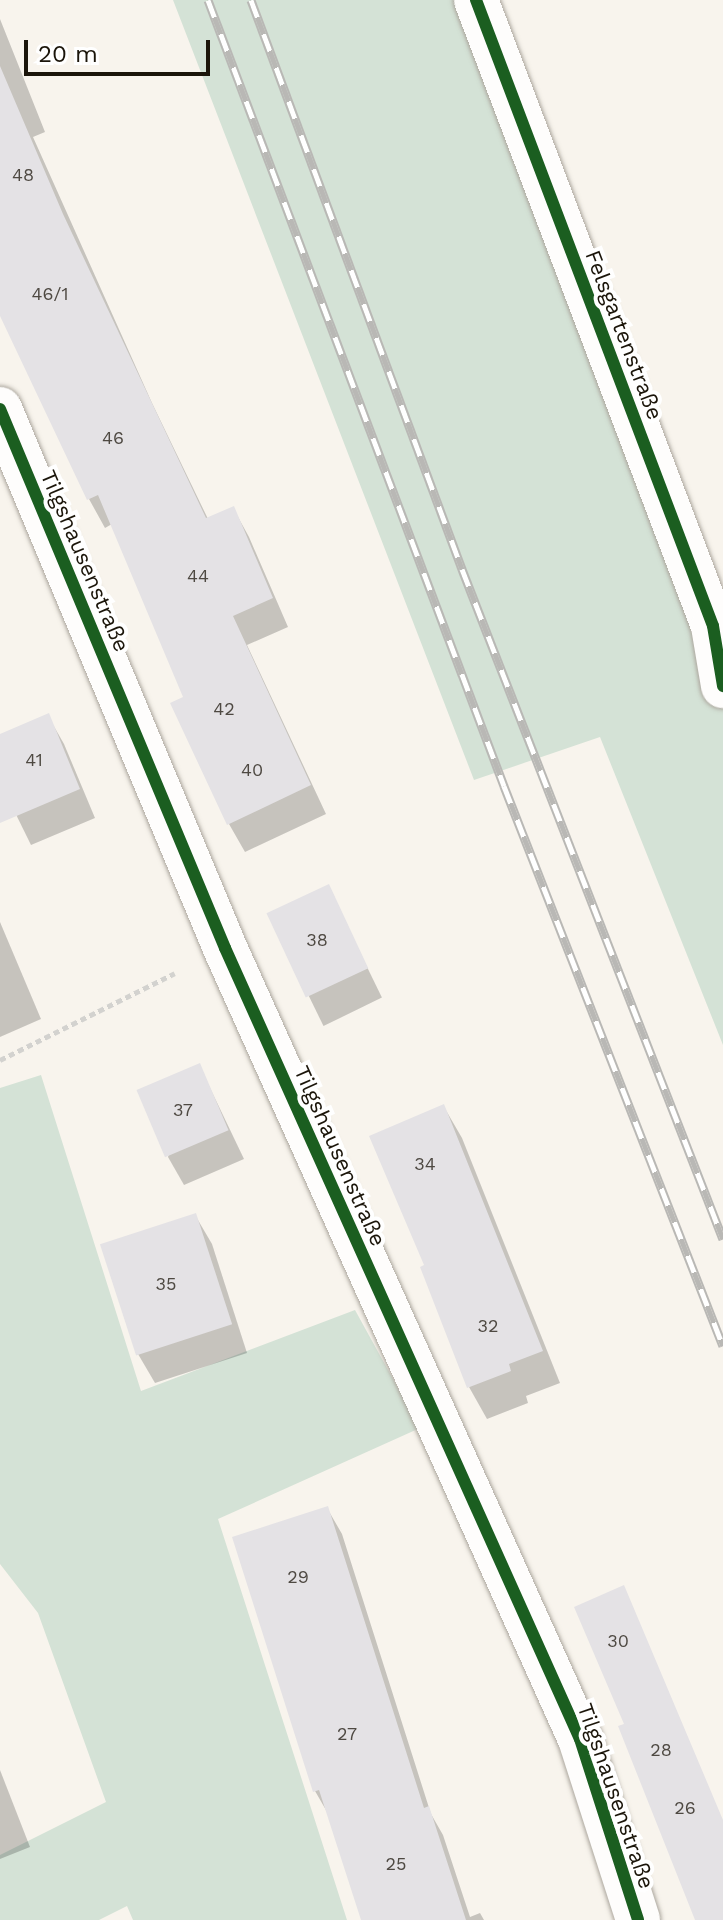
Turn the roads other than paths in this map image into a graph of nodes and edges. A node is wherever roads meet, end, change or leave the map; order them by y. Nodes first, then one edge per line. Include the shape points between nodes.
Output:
1 (476, 0) edge
2 (0, 409) edge
3 (723, 686) edge
4 (638, 1920) edge

1 - 3 street, Felsgartenstraße via 713,626
2 - 4 street, Tilgshausenstraße via 225,948 580,1739

